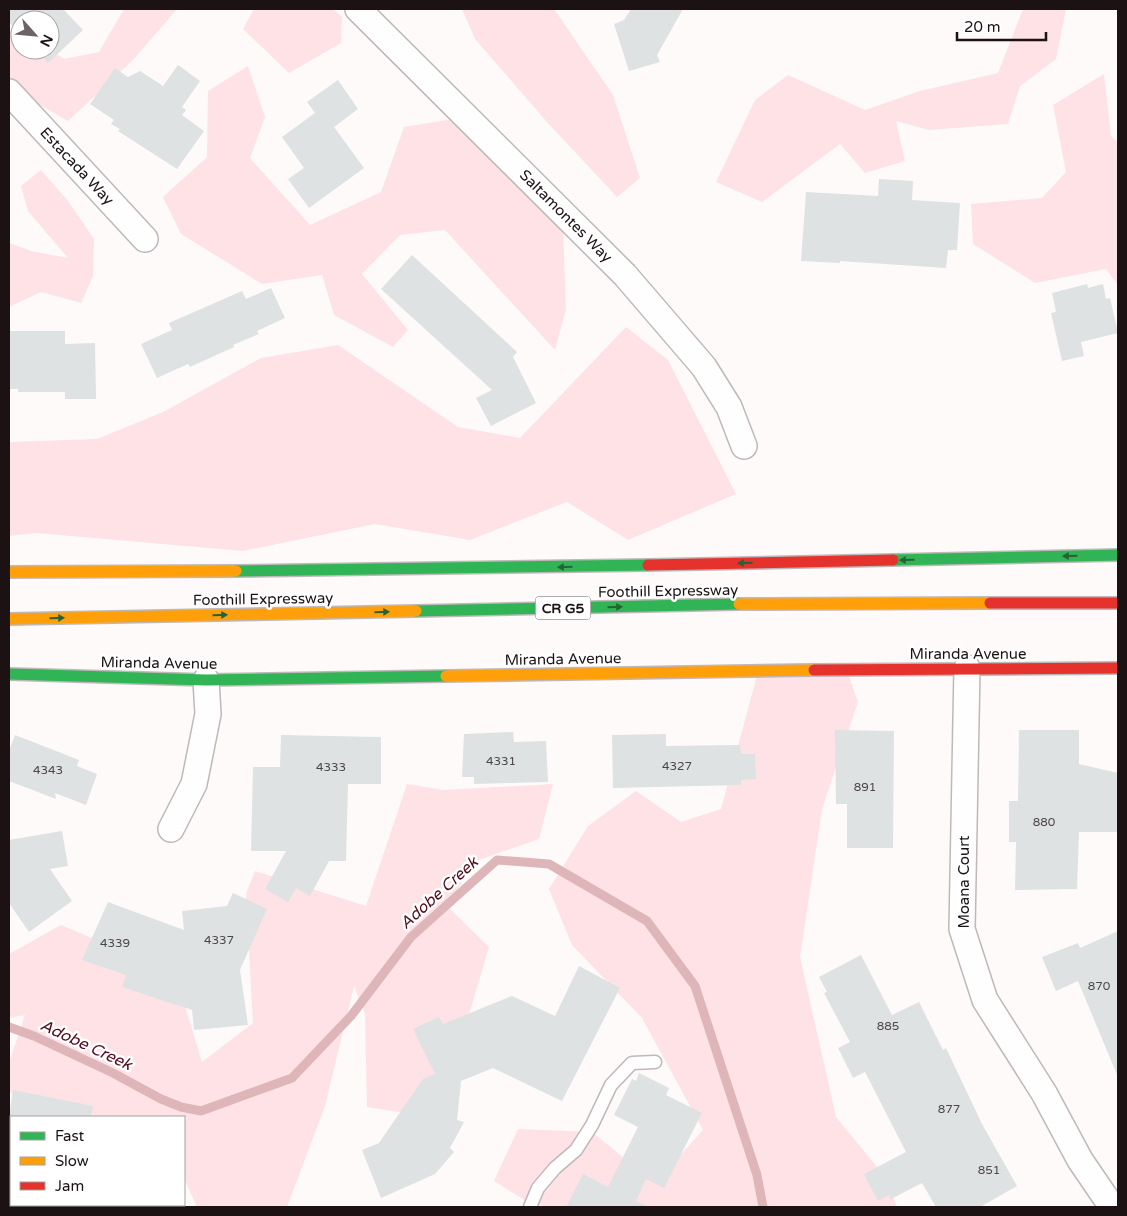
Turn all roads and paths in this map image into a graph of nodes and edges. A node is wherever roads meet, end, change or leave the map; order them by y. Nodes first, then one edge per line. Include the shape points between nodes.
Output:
1 (358, 9) edge
2 (9, 92) edge
3 (144, 239) dead end
4 (744, 446) dead end
5 (1118, 555) edge
6 (9, 572) edge
7 (1118, 603) edge
8 (9, 619) edge
9 (967, 668) junction
10 (1118, 668) edge
11 (9, 674) edge
12 (206, 680) junction
13 (171, 829) dead end
14 (655, 1062) dead end
15 (530, 1207) edge
16 (1112, 1207) edge

1 - 4 street, Saltamontes Way via 625,275 704,367 729,407
2 - 3 street, Estacada Way
5 -> 6 main road, Foothill Expressway via 422,570
8 -> 7 main road, Foothill Expressway / CR G5 via 829,603
9 - 10 main road, Miranda Avenue
9 - 12 main road, Miranda Avenue
9 - 16 street, Moana Court via 962,929 985,1000 1044,1094 1080,1160
11 - 12 main road, Miranda Avenue
12 - 13 street via 208,714 194,784
14 - 15 lane via 632,1063 611,1085 576,1150 538,1188

